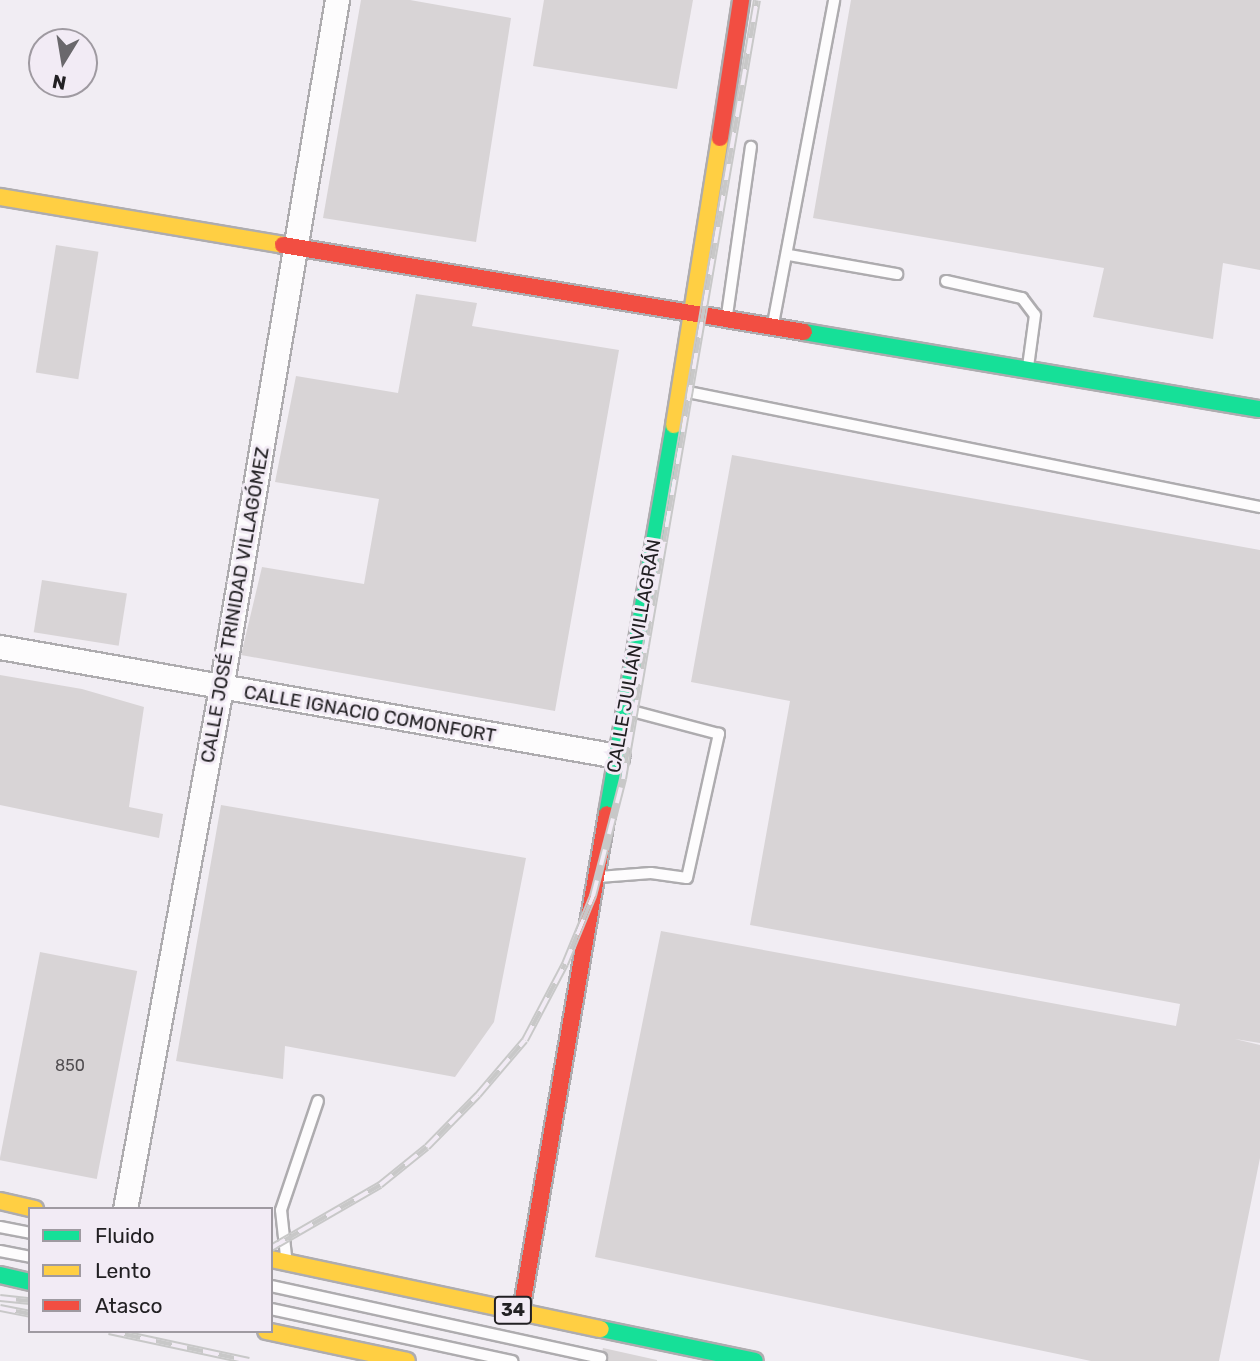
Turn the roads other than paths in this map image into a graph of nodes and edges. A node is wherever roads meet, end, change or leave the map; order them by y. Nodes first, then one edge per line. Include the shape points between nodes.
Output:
1 (337, 0) edge
2 (741, 0) edge
3 (834, 0) edge
4 (751, 147) dead end
5 (0, 197) edge
6 (297, 247) junction
7 (789, 255) junction
8 (897, 274) dead end
9 (946, 281) dead end
10 (693, 316) junction
11 (725, 321) junction
12 (772, 329) junction
13 (1027, 369) junction
14 (680, 391) junction
15 (1260, 409) edge
16 (1260, 507) edge
17 (0, 647) edge
18 (221, 688) junction
19 (625, 709) junction
20 (617, 757) junction
21 (596, 877) junction
22 (318, 1101) dead end
23 (0, 1201) edge
24 (28, 1207) edge
25 (125, 1207) edge
26 (0, 1227) edge
27 (28, 1233) edge
28 (0, 1251) edge
29 (28, 1257) edge
30 (279, 1261) edge
31 (0, 1275) edge
32 (28, 1282) edge
33 (273, 1286) edge
34 (273, 1309) edge
35 (521, 1311) junction
36 (273, 1332) edge
37 (601, 1358) dead end
38 (407, 1361) edge
39 (512, 1361) edge
40 (755, 1361) edge

1 - 6 street, CALLE JOSÉ TRINIDAD VILLAGÓMEZ
2 - 10 street, CALLE JULIÁN VILLAGRÁN
3 - 7 lane
4 - 11 lane
5 - 6 street
6 - 10 street
6 - 18 street, CALLE JOSÉ TRINIDAD VILLAGÓMEZ
7 - 8 lane
7 - 12 lane
9 - 13 lane via 1022,298 1035,315
10 - 11 street
10 - 14 street, CALLE JULIÁN VILLAGRÁN
11 - 12 street
12 - 13 street
13 - 15 street
14 - 16 lane
14 - 19 street, CALLE JULIÁN VILLAGRÁN
17 - 18 street, CALLE IGNACIO COMONFORT
18 - 20 street, CALLE IGNACIO COMONFORT
18 - 25 street, CALLE JOSÉ TRINIDAD VILLAGÓMEZ
19 - 20 street, CALLE JULIÁN VILLAGRÁN
19 - 21 lane via 719,734 687,878 651,873
20 - 21 street, CALLE JULIÁN VILLAGRÁN
21 - 35 street, CALLE JULIÁN VILLAGRÁN
22 - 30 lane via 281,1210
23 - 24 street
26 - 27 lane
28 - 29 lane
30 - 35 street, 34
31 - 32 street
33 - 37 lane
34 - 39 lane
35 - 40 street, 34
36 - 38 street

